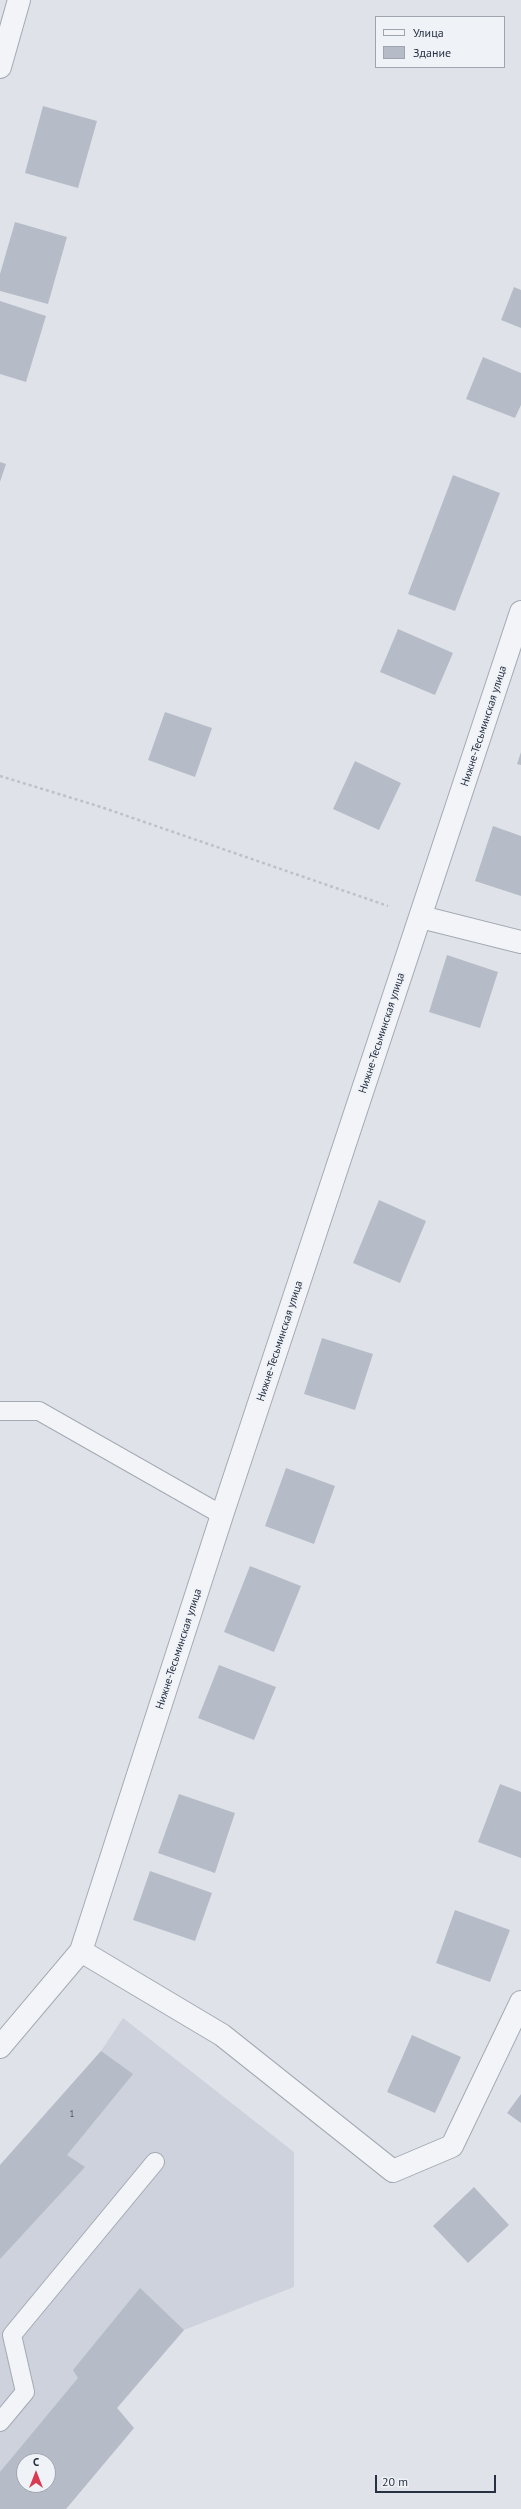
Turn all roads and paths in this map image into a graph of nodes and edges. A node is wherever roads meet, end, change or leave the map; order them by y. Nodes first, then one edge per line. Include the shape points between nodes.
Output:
1 (19, 0) edge
2 (0, 67) edge
3 (521, 612) edge
4 (0, 776) edge
5 (421, 917) junction
6 (521, 942) edge
7 (0, 1411) edge
8 (222, 1515) junction
9 (81, 1951) junction
10 (521, 2002) edge
11 (0, 2047) edge
12 (155, 2162) dead end
13 (0, 2422) edge

1 - 2 street
3 - 5 street, Нижне-Тесьминская улица
4 - 5 path via 98,806
5 - 6 street
5 - 8 street, Нижне-Тесьминская улица
7 - 8 lane via 39,1411
8 - 9 street, Нижне-Тесьминская улица
9 - 10 street via 222,2035 393,2171 452,2146
9 - 11 street, Нижне-Тесьминская улица
12 - 13 lane via 12,2336 24,2392

